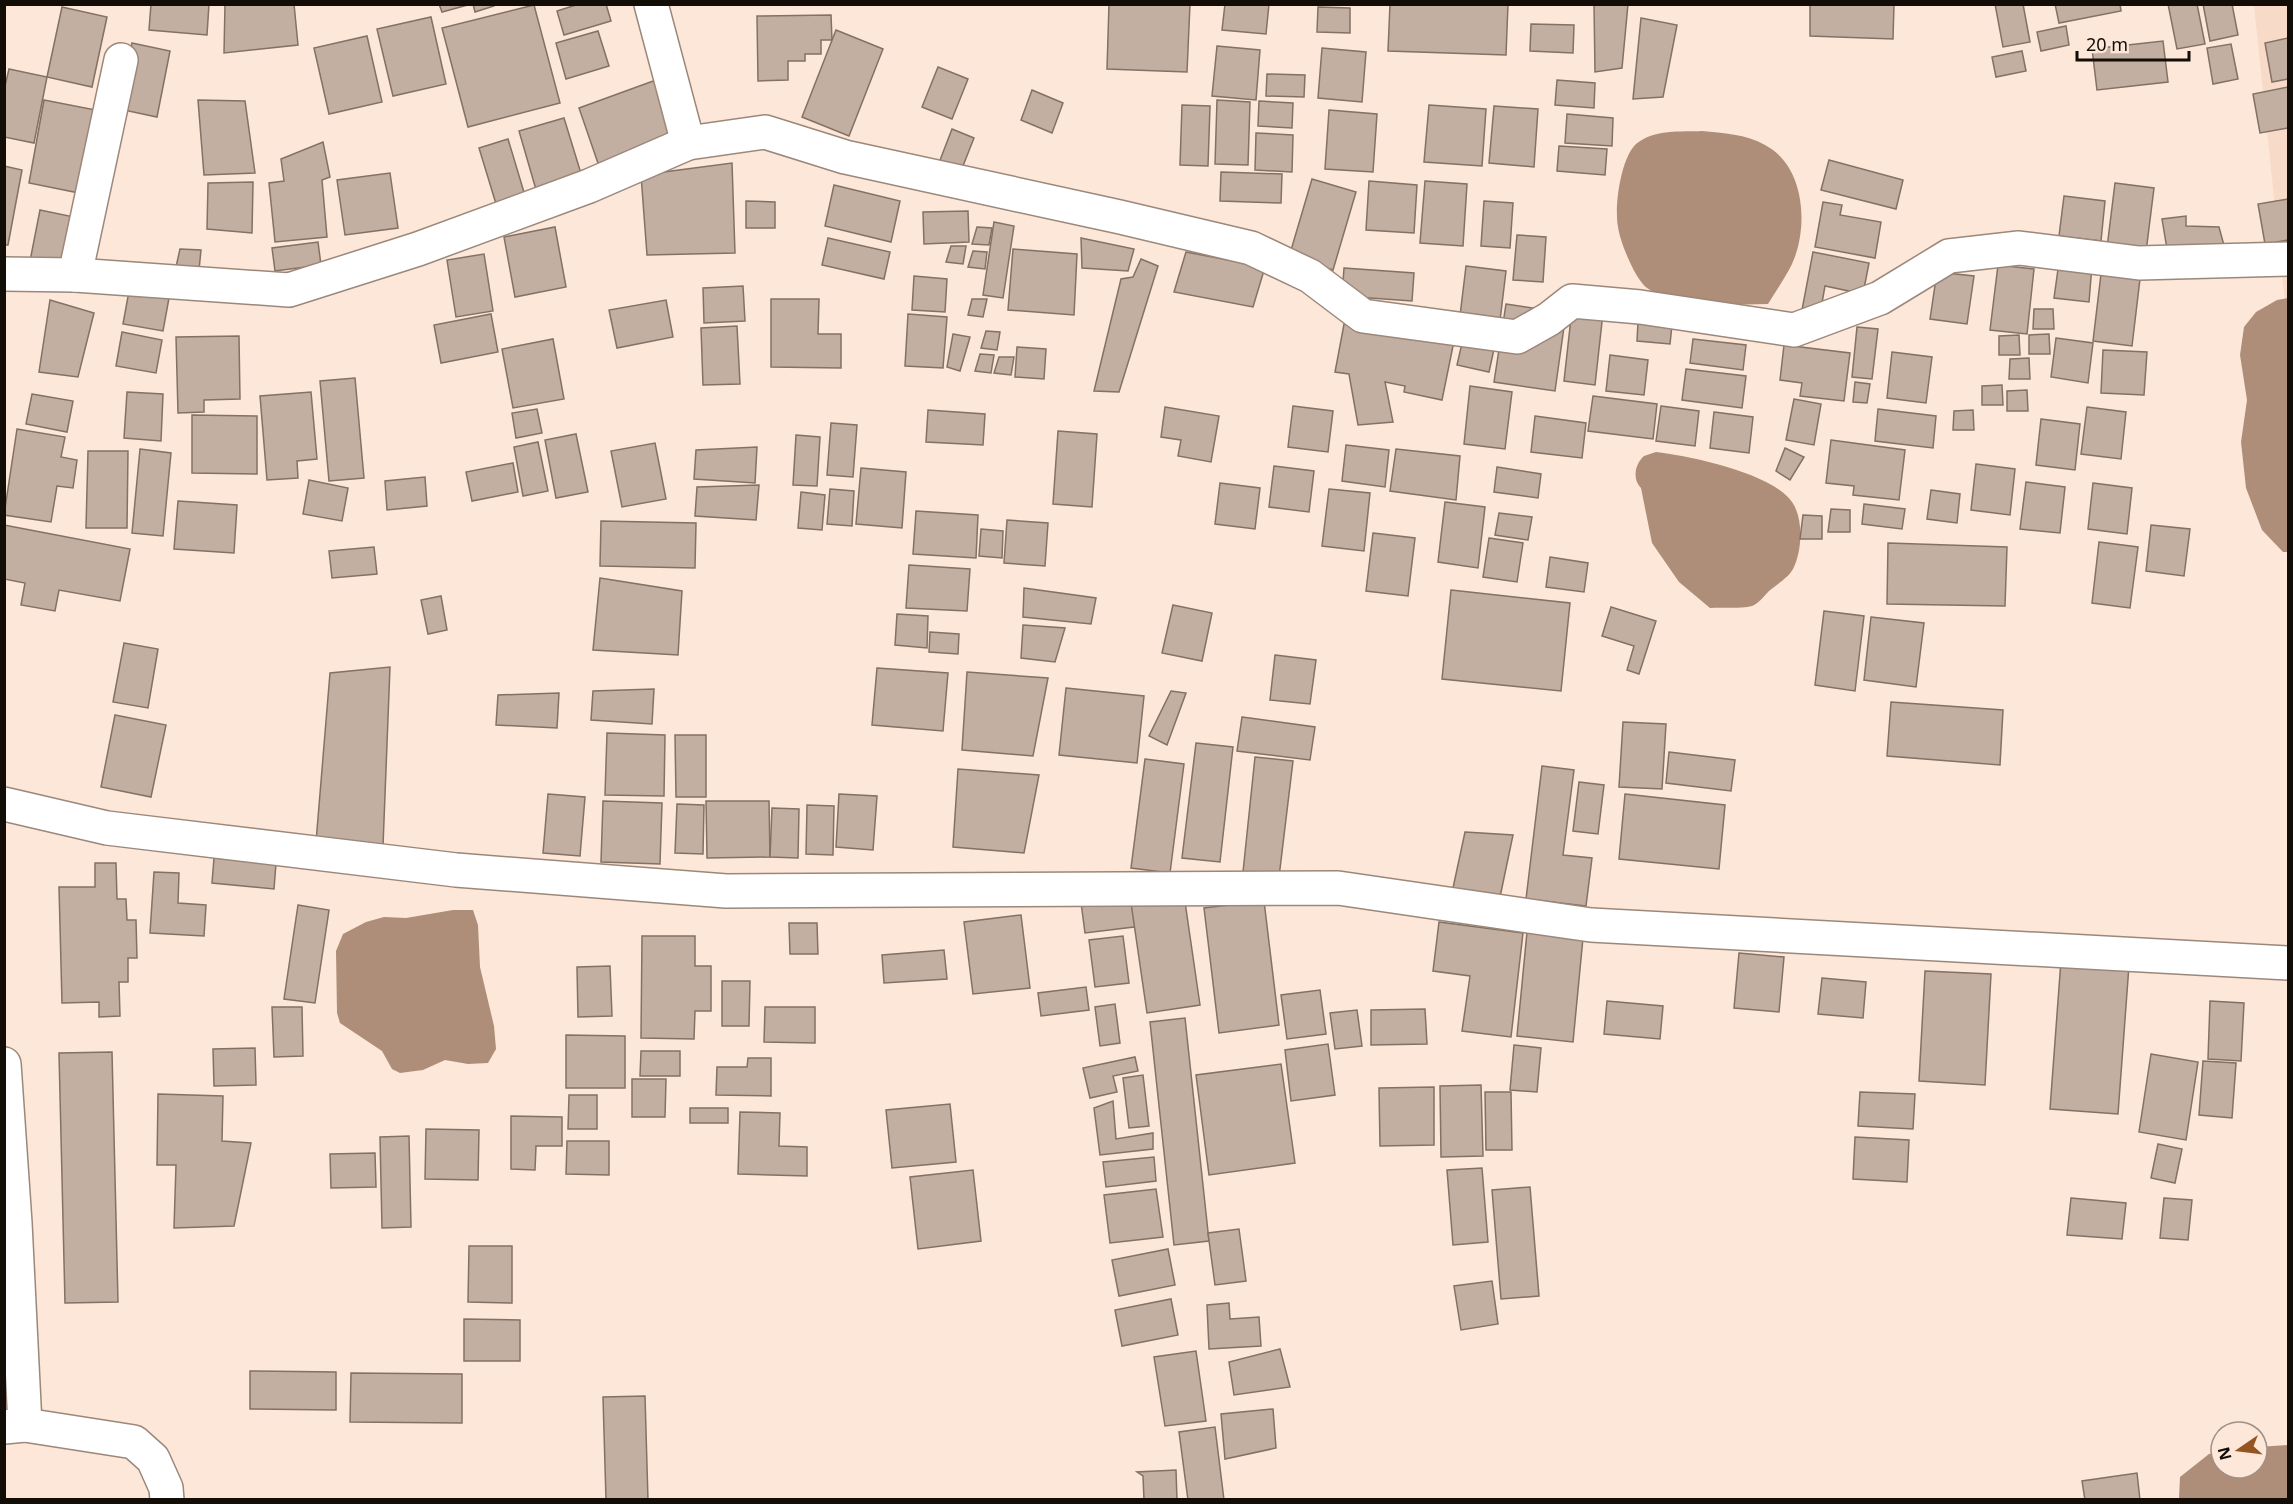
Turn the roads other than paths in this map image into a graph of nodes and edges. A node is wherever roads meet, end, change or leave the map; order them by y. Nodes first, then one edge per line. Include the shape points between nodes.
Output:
1 (651, 4) edge
2 (121, 60) dead end
3 (688, 143) junction
4 (2289, 259) edge
5 (4, 274) edge
6 (75, 275) junction
7 (4, 804) edge
8 (2289, 963) edge
9 (4, 1064) edge
10 (15, 1426) edge
11 (166, 1500) edge

1 - 3 street
2 - 6 street
3 - 4 street via 765,132 845,157 1251,248 1311,276 1363,316 1517,337 1572,301 1794,330 1880,298 1949,256 2019,248 2139,263
3 - 6 street via 589,186 429,245 289,290
5 - 6 street
7 - 8 street via 130,831 456,870 726,891 1338,888 1590,925
9 - 10 street via 15,1223
10 - 11 street via 134,1442 153,1459 166,1488

